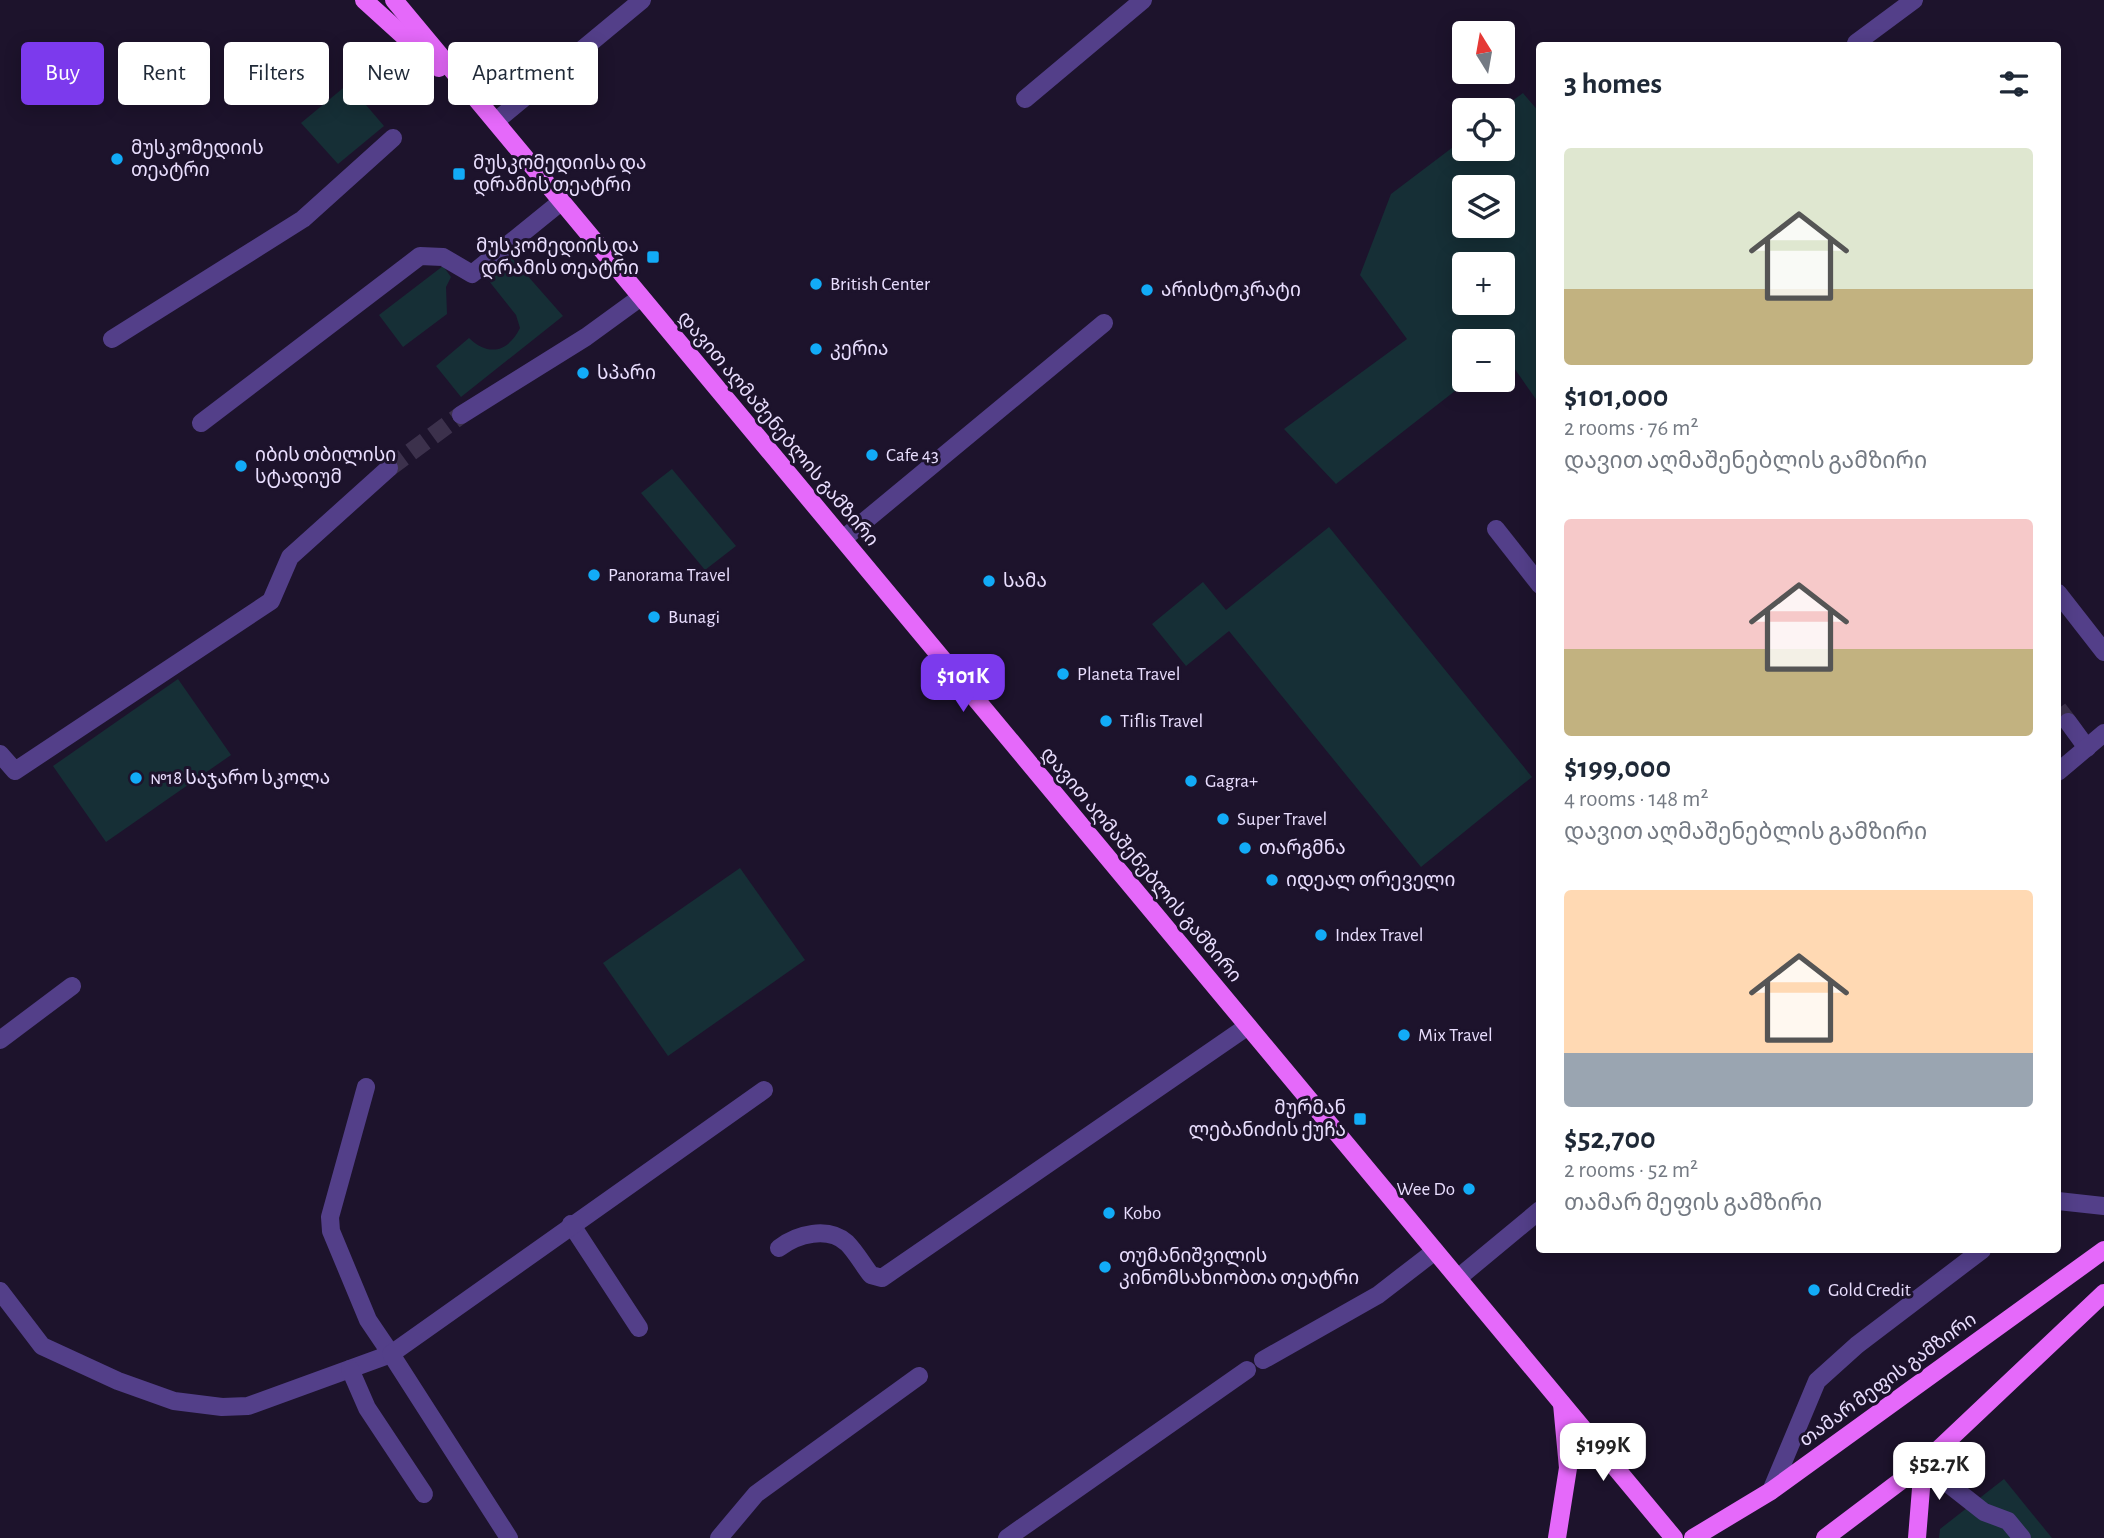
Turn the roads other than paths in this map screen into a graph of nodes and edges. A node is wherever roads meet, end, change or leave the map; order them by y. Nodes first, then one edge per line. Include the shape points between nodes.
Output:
1 (364, 0) edge
2 (394, 0) edge
3 (642, 0) edge
4 (1143, 0) edge
5 (1914, 0) edge
6 (1857, 42) edge
7 (1025, 99) dead end
8 (496, 121) junction
9 (393, 138) dead end
10 (562, 201) junction
11 (641, 297) junction
12 (1104, 323) dead end
13 (112, 339) dead end
14 (461, 415) tunnel mouth
15 (201, 424) dead end
16 (389, 468) tunnel mouth
17 (1496, 529) dead end
18 (843, 540) junction
19 (1536, 580) edge
20 (2061, 597) edge
21 (2104, 652) edge
22 (2068, 722) tunnel mouth
23 (2104, 733) edge
24 (2087, 748) junction
25 (0, 754) edge
26 (2061, 770) edge
27 (72, 986) dead end
28 (1248, 1026) junction
29 (0, 1040) edge
30 (366, 1087) dead end
31 (764, 1090) dead end
32 (2061, 1201) edge
33 (2104, 1206) edge
34 (1536, 1213) edge
35 (571, 1224) junction
36 (779, 1248) dead end
37 (2104, 1250) edge
38 (1435, 1251) junction
39 (1978, 1253) edge
40 (1458, 1278) junction
41 (0, 1291) edge
42 (2104, 1293) edge
43 (639, 1328) dead end
44 (391, 1354) junction
45 (1263, 1360) dead end
46 (350, 1369) junction
47 (1247, 1370) dead end
48 (919, 1376) dead end
49 (1562, 1404) junction
50 (1923, 1464) junction
51 (1771, 1491) junction
52 (425, 1494) dead end
53 (509, 1538) edge
54 (719, 1538) edge
55 (1007, 1538) edge
56 (1557, 1538) edge
57 (1674, 1538) edge
58 (1693, 1538) edge
59 (1825, 1538) edge
60 (1917, 1538) edge
61 (2022, 1538) edge

1 - 8 main road, დავით აღმაშენებლის გამზირი
2 - 8 main road, დავით აღმაშენებლის გამზირი
3 - 8 street
4 - 7 street
5 - 6 street
8 - 10 main road, დავით აღმაშენებლის გამზირი
9 - 13 street via 303,219
10 - 11 main road, დავით აღმაშენებლის გამზირი
10 - 15 street via 472,274 443,257 420,256
11 - 14 street
11 - 18 main road, დავით აღმაშენებლის გამზირი
12 - 18 street
16 - 25 street via 290,557 271,601 15,771
17 - 19 street
18 - 28 main road, დავით აღმაშენებლის გამზირი
20 - 21 street
22 - 24 street
23 - 24 street
24 - 26 street
27 - 29 street
28 - 36 street via 882,1278 871,1275 846,1242 825,1233 789,1240
28 - 38 main road, დავით აღმაშენებლის გამზირი
30 - 44 street via 330,1217 331,1231 368,1320
31 - 35 street
32 - 33 street
34 - 40 street
35 - 43 street
35 - 44 street
37 - 51 main road, თამარ მეფის გამზირი
38 - 40 main road, დავით აღმაშენებლის გამზირი
38 - 45 street via 1378,1295
39 - 51 street via 1817,1381
40 - 49 main road, დავით აღმაშენებლის გამზირი
41 - 46 street via 42,1346 174,1401 248,1406
42 - 50 main road
44 - 46 street
44 - 53 street
46 - 52 street via 367,1408
47 - 55 street
48 - 54 street via 756,1494
49 - 56 main road via 1568,1468
49 - 57 main road, დავით აღმაშენებლის გამზირი
50 - 59 main road
50 - 60 main road
50 - 61 street via 1984,1512 2008,1521
51 - 58 main road, თამარ მეფის გამზირი

